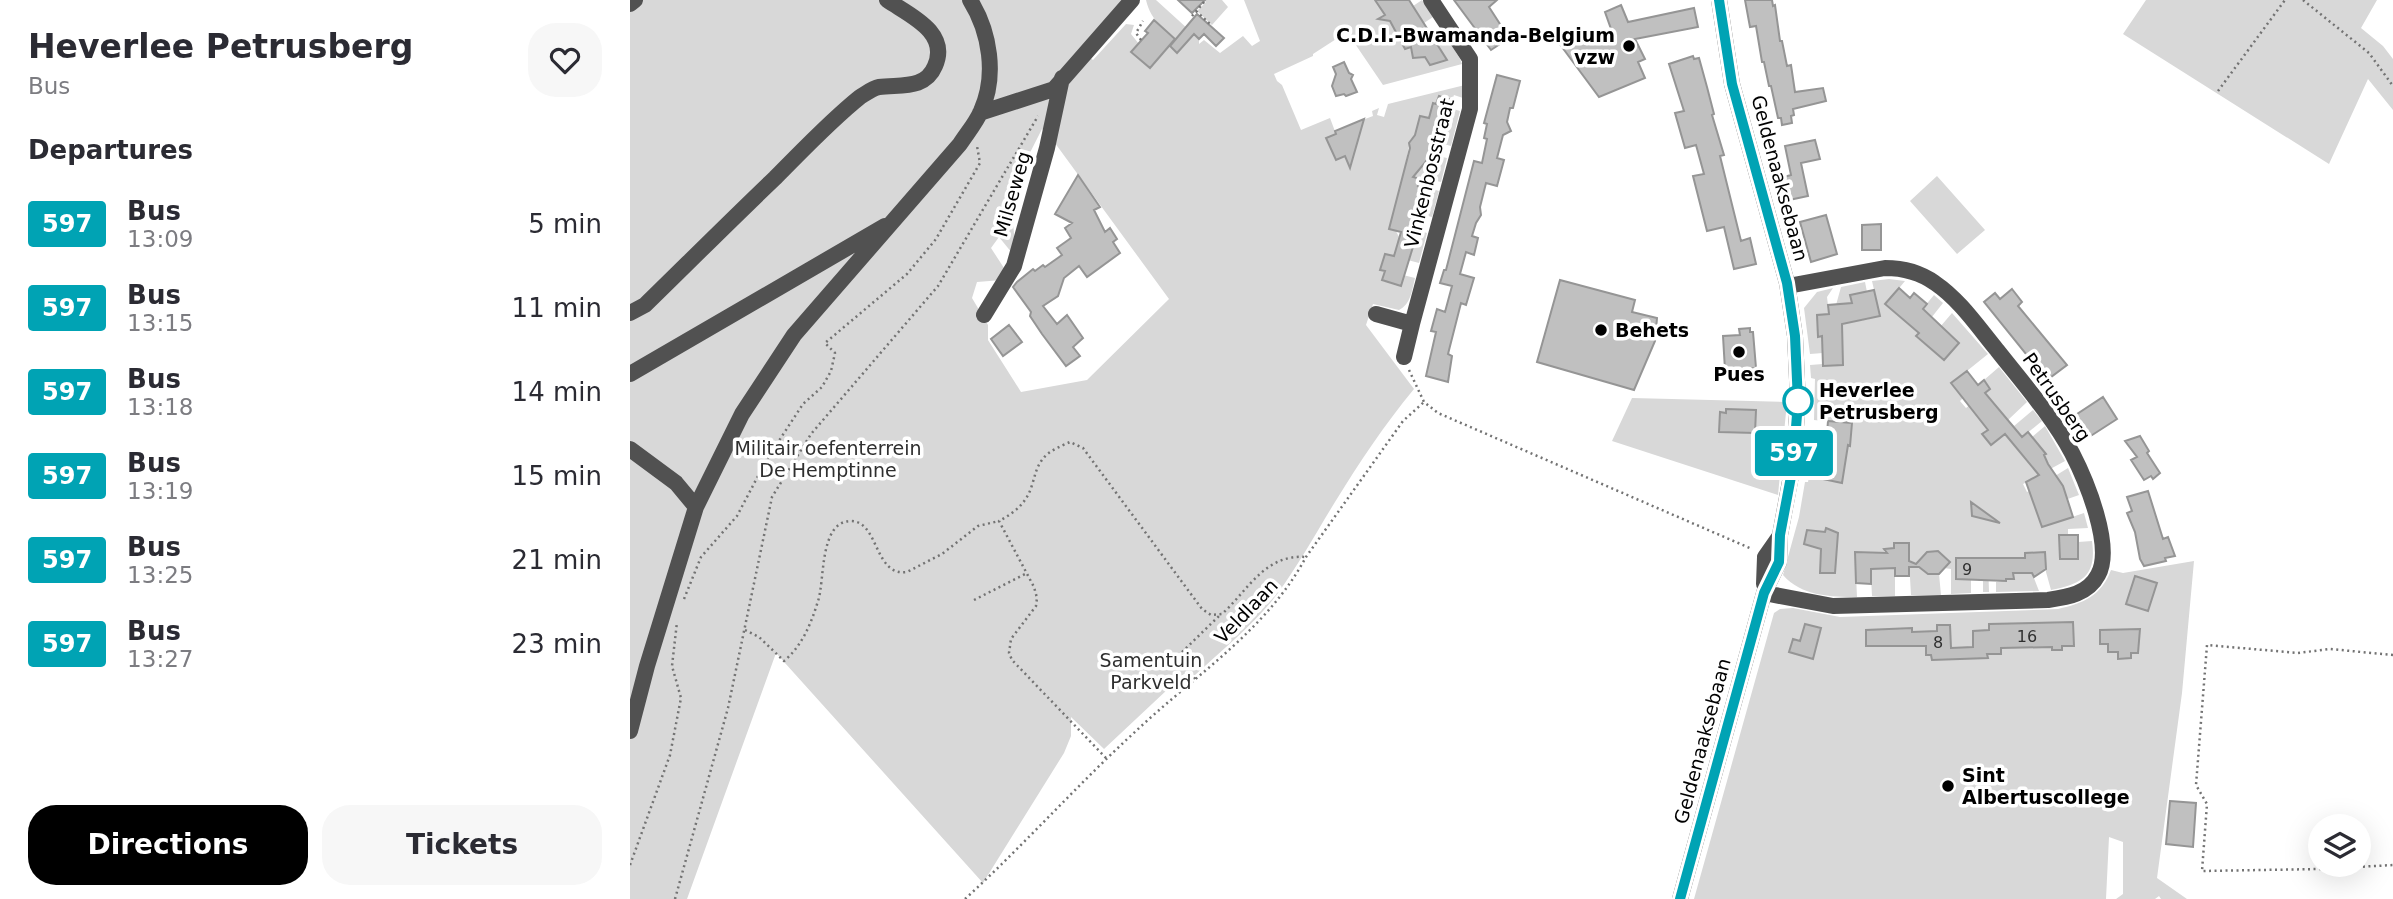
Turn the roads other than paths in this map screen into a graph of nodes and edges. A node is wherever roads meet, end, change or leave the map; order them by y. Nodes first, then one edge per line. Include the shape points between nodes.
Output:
1 (635, 0) edge
2 (887, 0) edge
3 (970, 0) edge
4 (1132, 0) edge
5 (1431, 0) edge
6 (1719, 0) edge
7 (630, 4) edge
8 (1058, 83) junction
9 (977, 118) junction
10 (896, 219) junction
11 (1788, 286) junction
12 (630, 313) edge
13 (1376, 314) dead end
14 (984, 315) dead end
15 (1412, 324) junction
16 (1404, 357) road end
17 (630, 374) edge
18 (630, 438) edge
19 (630, 449) edge
20 (696, 507) junction
21 (1764, 593) junction
22 (630, 731) edge
23 (1680, 899) edge

1 - 7 street
2 - 12 street via 931,31 937,42 935,68 914,84 878,87 862,96 645,306
3 - 9 street via 989,49 990,76
4 - 8 street, Milseweg
5 - 15 street, Vinkenbosstraat via 1470,59 1470,109
6 - 11 street, Geldenaaksebaan via 1732,84
8 - 9 street
8 - 14 street, Milseweg via 1047,148 1014,266
9 - 10 street
10 - 17 street
10 - 20 street via 794,335 742,414
11 - 21 street, Geldenaaksebaan via 1798,402 1793,466 1780,535 1765,557
11 - 21 street, Petrusberg via 1897,268 1922,276 1948,293 2036,399 2072,454 2098,520 2104,558 2092,584 2073,595 2048,600 1833,606
13 - 15 street
15 - 16 street, Vinkenbosstraat
18 - 19 street
19 - 20 street via 676,483
20 - 22 street
21 - 23 street, Geldenaaksebaan

